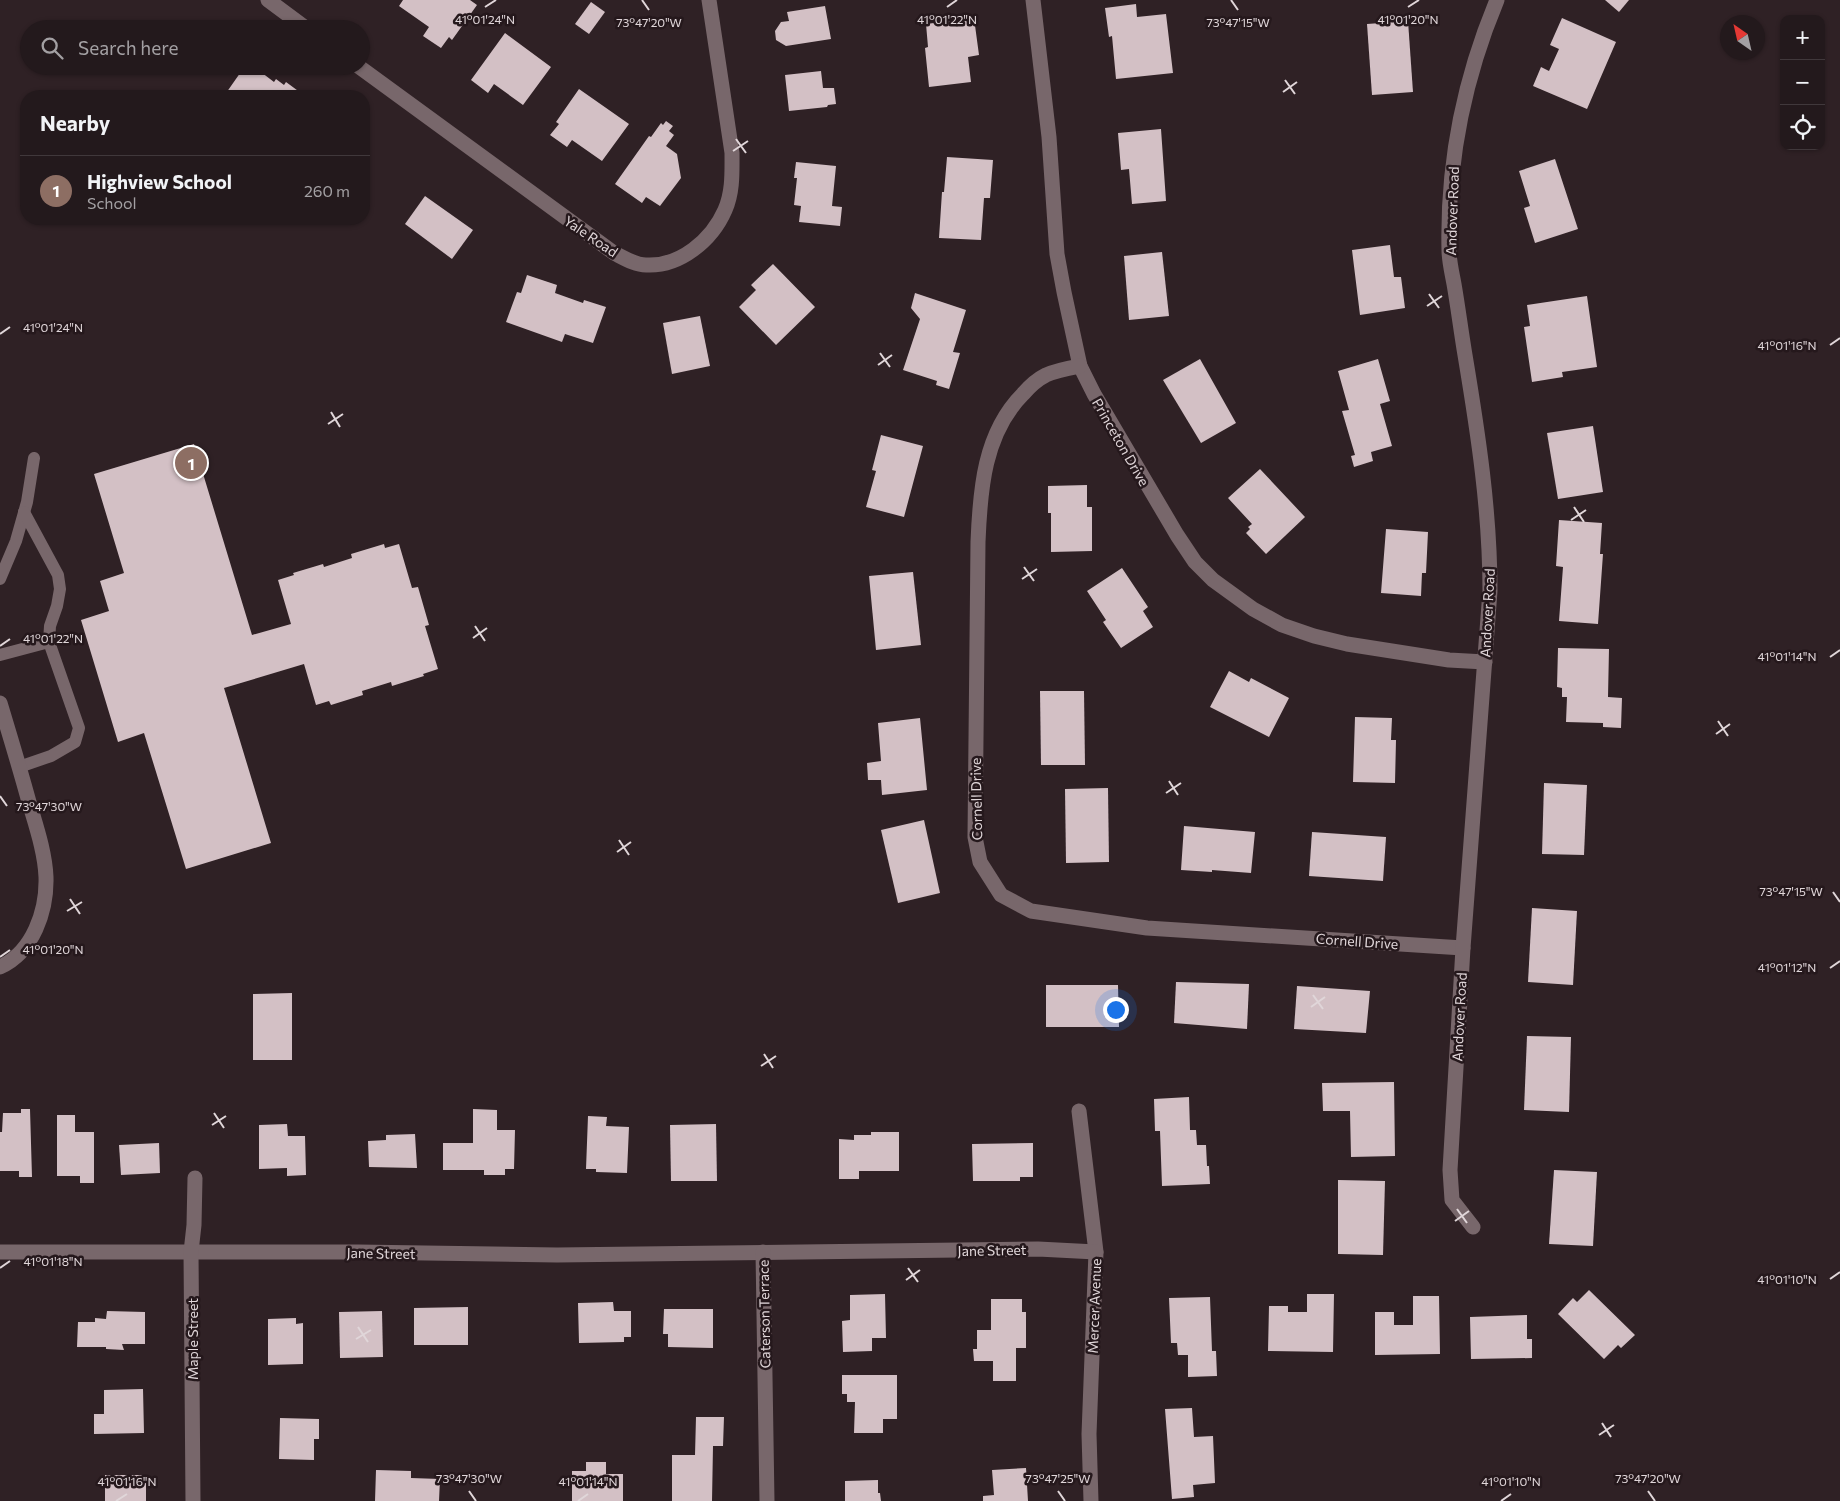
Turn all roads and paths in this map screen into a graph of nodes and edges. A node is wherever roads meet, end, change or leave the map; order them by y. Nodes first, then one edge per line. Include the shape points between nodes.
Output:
1 (268, 0) edge
2 (710, 0) edge
3 (1034, 0) edge
4 (1498, 0) edge
5 (295, 20) edge
6 (370, 75) edge
7 (1080, 366) junction
8 (34, 458) dead end
9 (24, 512) junction
10 (0, 579) edge
11 (49, 642) junction
12 (0, 655) edge
13 (1485, 662) junction
14 (0, 703) edge
15 (19, 767) junction
16 (1463, 948) junction
17 (0, 967) edge
18 (1079, 1111) dead end
19 (195, 1178) dead end
20 (1473, 1227) dead end
21 (888, 1251) joint
22 (0, 1252) edge
23 (191, 1252) junction
24 (763, 1252) junction
25 (1096, 1252) junction
26 (193, 1501) edge
27 (767, 1501) edge
28 (1091, 1501) edge

1 - 5 street
2 - 6 street, Yale Road via 732,153 730,194 725,210 706,238 678,260 662,264 645,265 614,253
3 - 7 street, Princeton Drive via 1049,137 1057,254
4 - 13 street, Andover Road via 1478,53 1462,110 1453,162 1449,244 1481,454 1490,544
7 - 13 street, Princeton Drive via 1177,535 1195,562 1231,595 1282,624 1314,636 1449,660
7 - 16 street, Cornell Drive via 1046,375 1015,402 1002,420 984,473 979,506 975,838 980,862 1001,895 1031,911 1147,928
8 - 9 lane
9 - 10 lane via 16,542
9 - 11 lane via 58,575 60,588
11 - 12 lane
11 - 15 lane via 79,728 75,742 51,756
13 - 16 street, Andover Road
14 - 15 street
15 - 17 street via 39,835 46,877 43,910 32,940 10,963
16 - 20 street, Andover Road via 1450,1170 1452,1200
18 - 25 street, Mercer Avenue
19 - 23 street, Maple Street
21 - 24 street, Caterson Terrace
21 - 25 street, Jane Street via 1038,1249
22 - 23 street, Jane Street
23 - 24 street, Jane Street via 557,1255
23 - 26 street, Maple Street
24 - 27 street, Caterson Terrace
25 - 28 street, Mercer Avenue via 1089,1434

